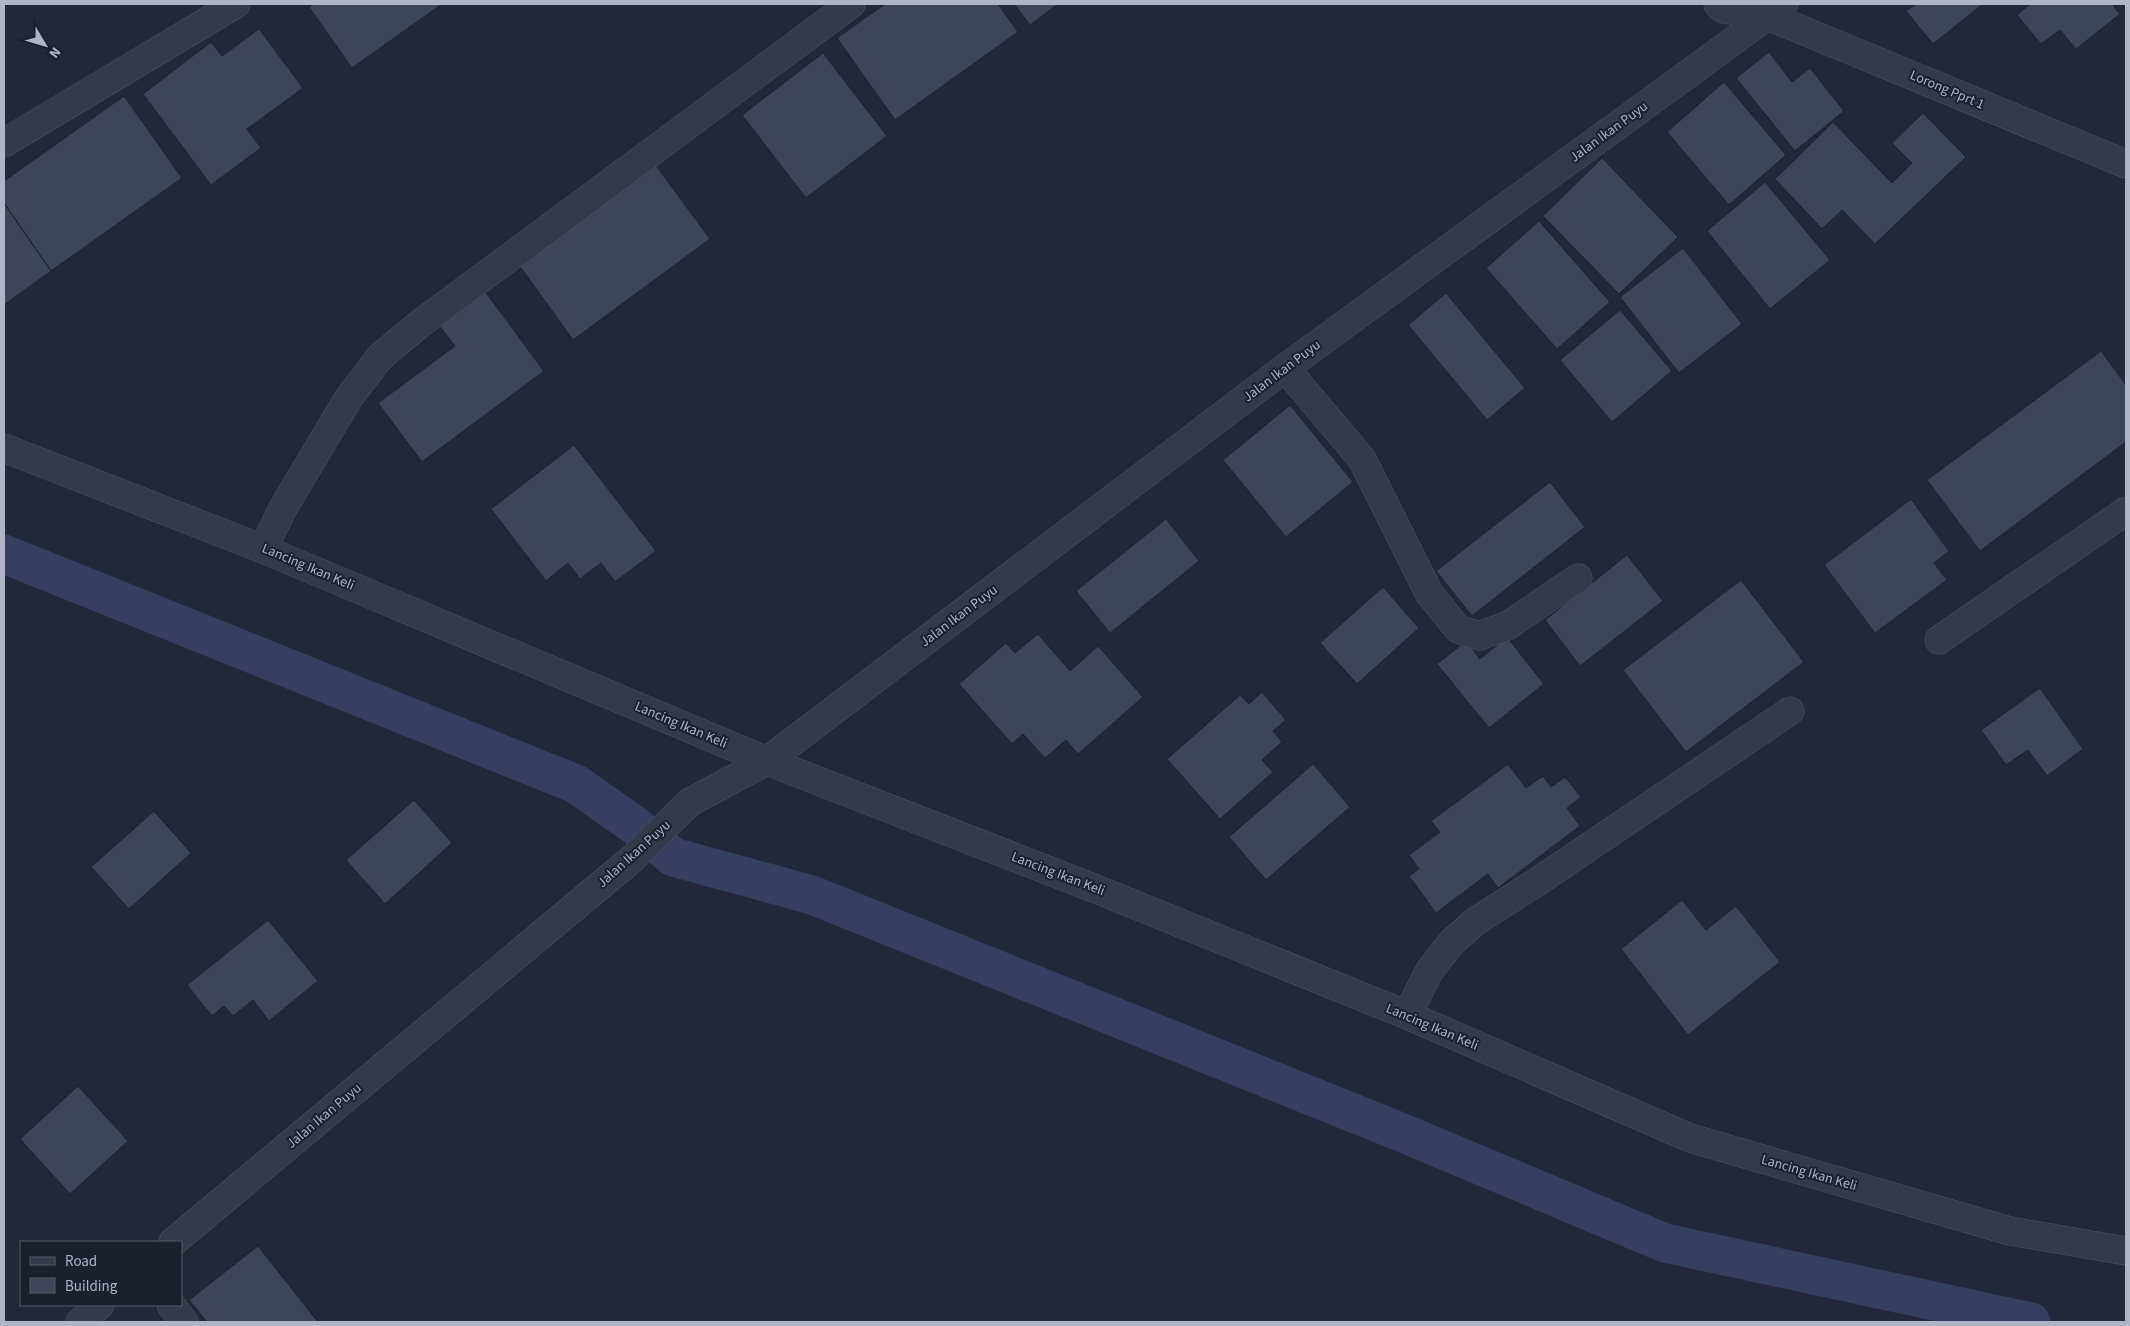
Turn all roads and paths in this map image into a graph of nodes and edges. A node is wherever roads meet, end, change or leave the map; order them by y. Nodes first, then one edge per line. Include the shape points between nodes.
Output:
1 (236, 4) edge
2 (851, 4) edge
3 (1718, 4) edge
4 (1776, 10) edge
5 (4, 143) edge
6 (2126, 164) edge
7 (1285, 368) junction
8 (4, 448) edge
9 (2126, 511) edge
10 (264, 548) junction
11 (1578, 578) dead end
12 (1939, 640) dead end
13 (1790, 711) dead end
14 (767, 761) junction
15 (1407, 1015) junction
16 (174, 1241) edge
17 (2126, 1251) edge
18 (99, 1306) edge
19 (172, 1306) edge
20 (80, 1322) edge
21 (184, 1322) edge

1 - 5 street
2 - 10 street via 421,323 380,357 348,399 283,508
3 - 4 street, Lorong Pprt 1 via 1723,9
4 - 6 street, Lorong Pprt 1
4 - 7 street, Jalan Ikan Puyu
7 - 11 street via 1362,459 1428,593 1458,629 1478,636 1507,626
7 - 14 street, Jalan Ikan Puyu
8 - 10 street, Lancing Ikan Keli
9 - 12 street
10 - 14 street, Lancing Ikan Keli
13 - 15 street via 1476,921 1452,942 1430,970
14 - 15 street, Lancing Ikan Keli via 1096,888
14 - 16 street, Jalan Ikan Puyu via 690,802 632,859
15 - 17 street, Lancing Ikan Keli via 1690,1138 2010,1231
18 - 20 street
19 - 21 street

